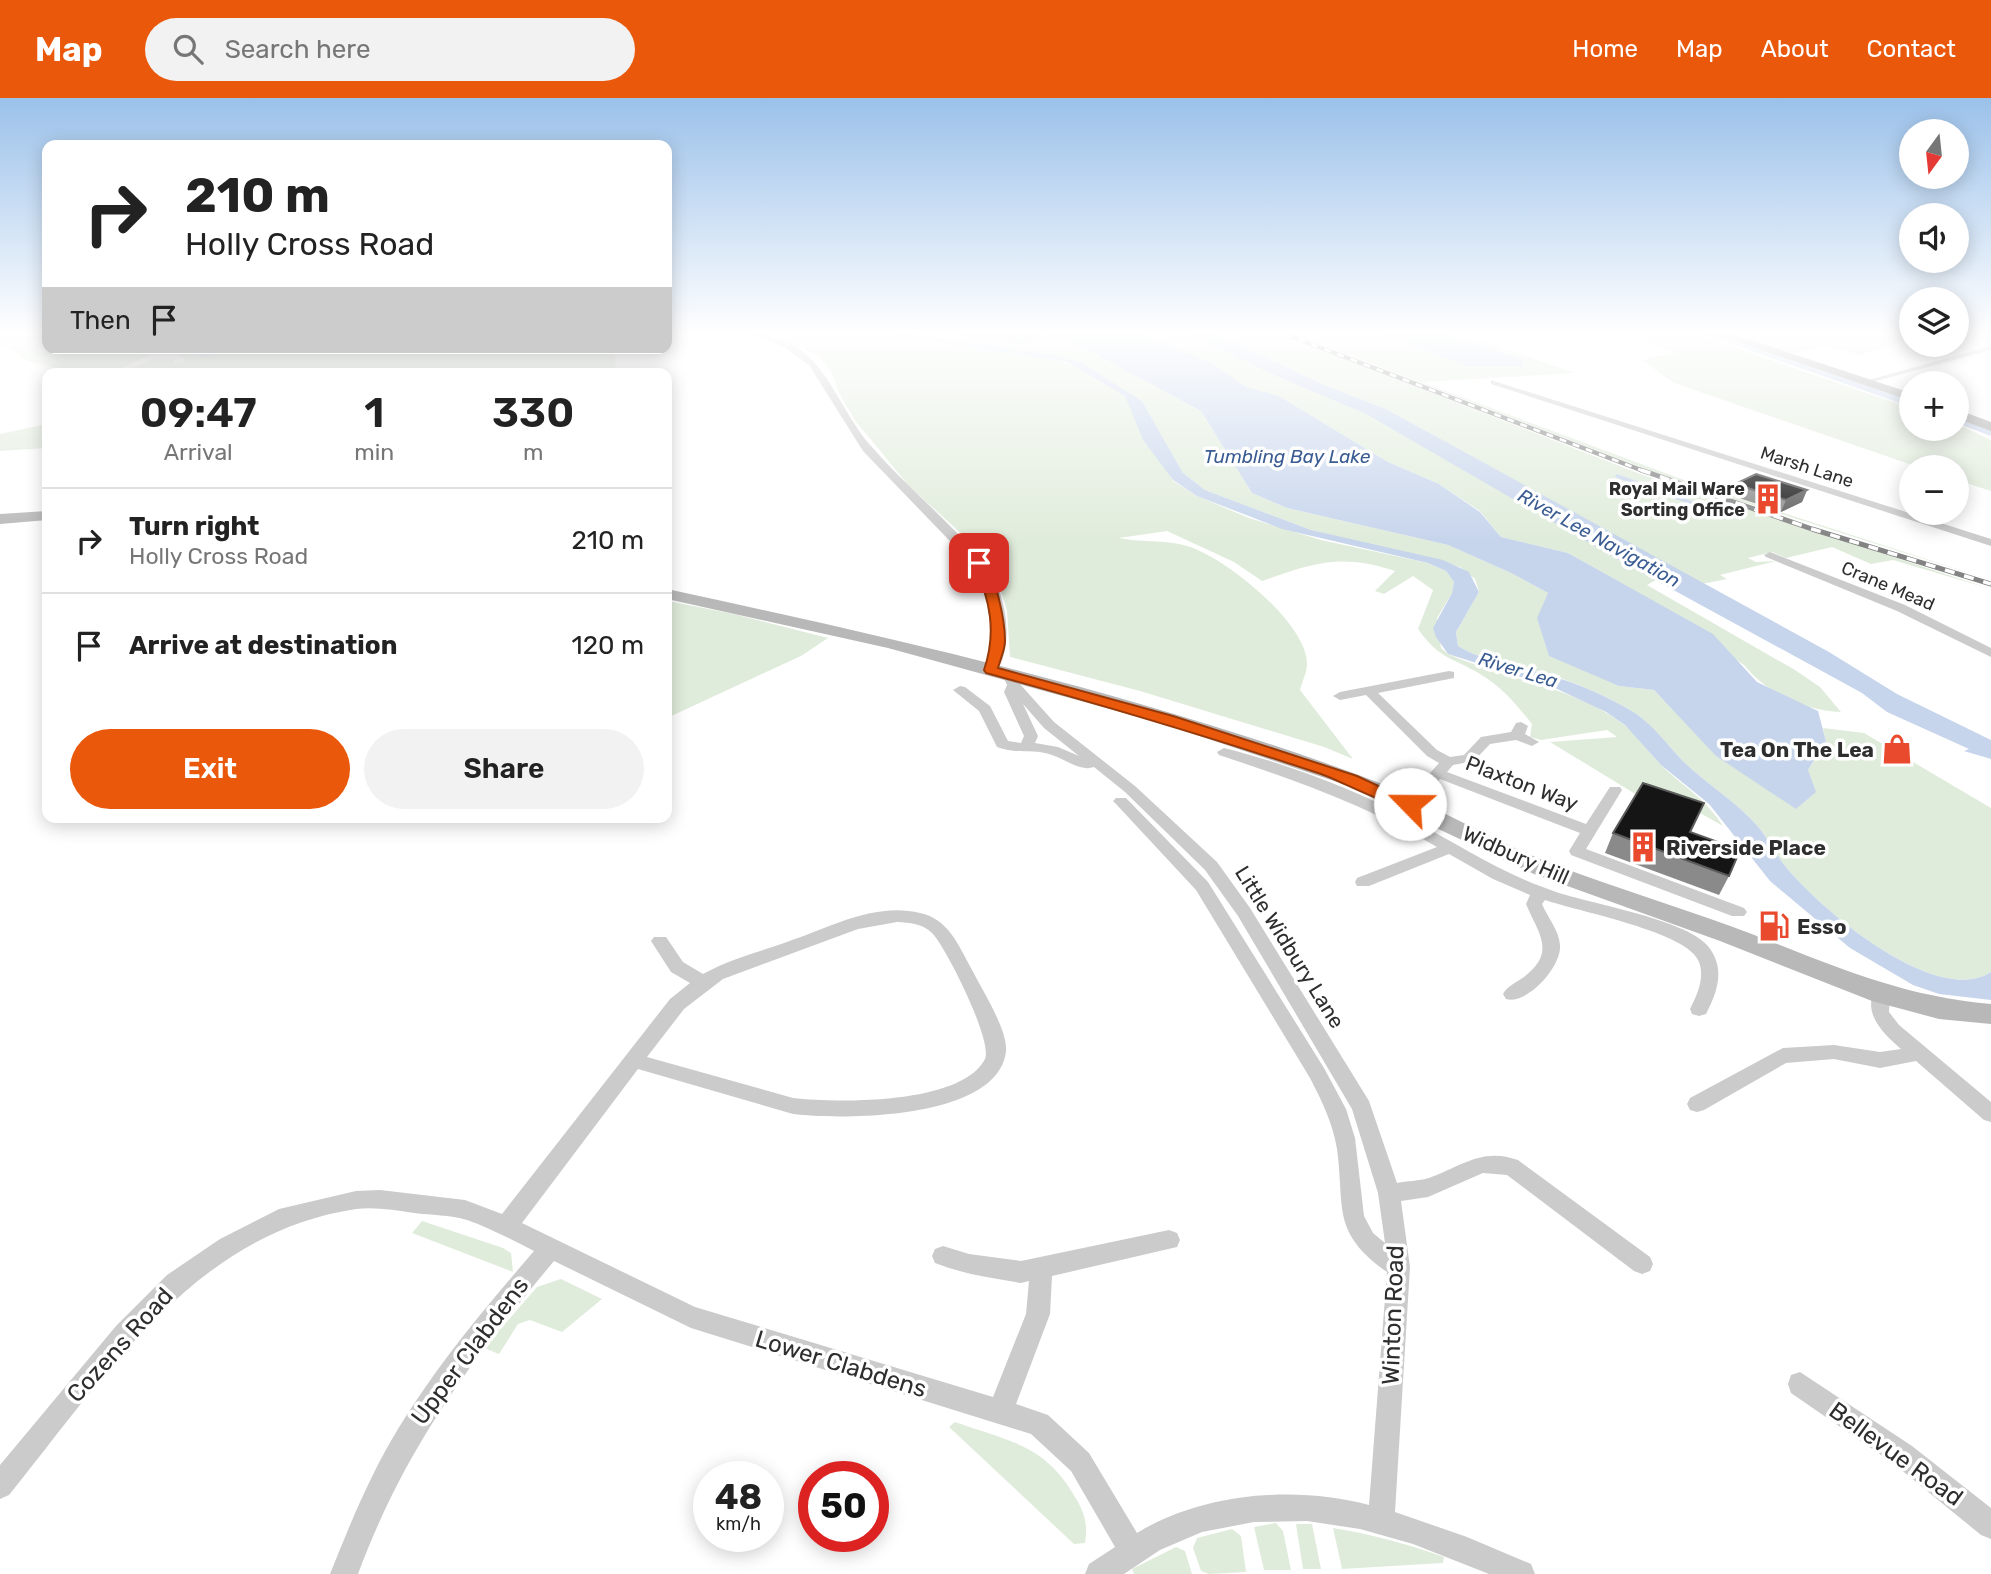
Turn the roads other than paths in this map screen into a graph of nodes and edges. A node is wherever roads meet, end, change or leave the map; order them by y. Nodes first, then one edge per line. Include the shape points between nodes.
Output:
1 (835, 403) edge
2 (1558, 403) edge
3 (1969, 418) edge
4 (1991, 427) edge
5 (42, 516) edge
6 (0, 519) edge
7 (1991, 543) edge
8 (1770, 555) dead end
9 (672, 595) edge
10 (1991, 653) edge
11 (1449, 676) dead end
12 (1004, 677) junction
13 (960, 690) dead end
14 (1370, 692) junction
15 (1340, 696) dead end
16 (1532, 742) dead end
17 (1027, 746) junction
18 (1224, 752) dead end
19 (1444, 768) junction
20 (1110, 773) junction
21 (1615, 790) dead end
22 (1121, 801) dead end
23 (1412, 815) junction
24 (1589, 831) junction
25 (1448, 849) junction
26 (1363, 882) dead end
27 (1540, 893) junction
28 (1589, 897) junction
29 (1738, 912) dead end
30 (660, 941) dead end
31 (702, 982) junction
32 (1512, 994) dead end
33 (1881, 994) junction
34 (1699, 1009) dead end
35 (1991, 1014) edge
36 (1919, 1053) junction
37 (635, 1061) junction
38 (1697, 1104) dead end
39 (1991, 1114) edge
40 (1389, 1193) junction
41 (506, 1226) junction
42 (1169, 1240) dead end
43 (551, 1248) junction
44 (943, 1256) dead end
45 (1642, 1264) dead end
46 (1399, 1267) junction
47 (1041, 1269) junction
48 (1800, 1384) dead end
49 (1000, 1412) junction
50 (0, 1486) edge
51 (1381, 1520) junction
52 (1991, 1525) edge
53 (1131, 1549) junction
54 (344, 1574) edge
55 (1100, 1574) edge
56 (1521, 1574) edge

1 - 12 street via 867,449 979,563 998,624
2 - 7 street, Marsh Lane
3 - 4 main road
5 - 6 main road
8 - 10 street, Crane Mead via 1900,608
9 - 12 main road, Widbury Hill via 839,631
11 - 14 street
12 - 17 street via 1031,736
12 - 20 street, Little Widbury Lane via 1049,725
12 - 23 main road, Widbury Hill via 1168,719 1351,779
13 - 17 street via 985,709 1002,744 1016,749
14 - 15 street
14 - 19 street, Plaxton Way
16 - 19 street, Plaxton Way via 1519,731 1486,740 1469,758
17 - 20 street via 1053,750
18 - 23 street
19 - 23 street, Plaxton Way
19 - 24 street, Plaxton Way
20 - 40 street, Little Widbury Lane via 1211,866 1231,891 1362,1107
21 - 24 street, Plaxton Way
22 - 46 street via 1202,886 1318,1073 1347,1147 1352,1219 1371,1249
23 - 25 street
23 - 28 main road, Widbury Hill via 1542,869
24 - 29 street, Plaxton Way via 1577,851
25 - 26 street
25 - 27 street
27 - 28 street
27 - 32 street via 1534,904 1549,935 1550,957 1544,971
28 - 33 main road, Widbury Hill via 1729,935
28 - 34 street via 1699,946 1712,974
30 - 31 street via 677,967
31 - 37 street via 677,1004
31 - 37 street via 738,965 876,918 913,917 932,923 944,936 993,1035 995,1058 988,1072 962,1089 891,1107 838,1111 793,1106
33 - 35 main road, Widbury Hill via 1939,1009
33 - 36 street via 1879,1009 1885,1021
36 - 38 street via 1880,1060 1833,1052 1783,1056
36 - 39 street
37 - 41 street
40 - 45 street via 1428,1188 1482,1164 1511,1166
40 - 46 street, Winton Road
41 - 43 street, Lower Clabdens
41 - 50 street, Cozens Road via 453,1207 380,1199 302,1212 254,1231 192,1270 151,1306
42 - 47 street
43 - 49 street, Lower Clabdens via 691,1317
43 - 54 street, Upper Clabdens via 431,1395 382,1482
44 - 47 street via 1021,1272
46 - 51 street, Winton Road
47 - 49 street via 1038,1314
48 - 52 street, Bellevue Road via 1903,1455
49 - 53 street, Lower Clabdens via 1039,1424 1068,1449
51 - 53 street via 1328,1509 1280,1506 1205,1516
51 - 56 street via 1433,1536
53 - 55 street

